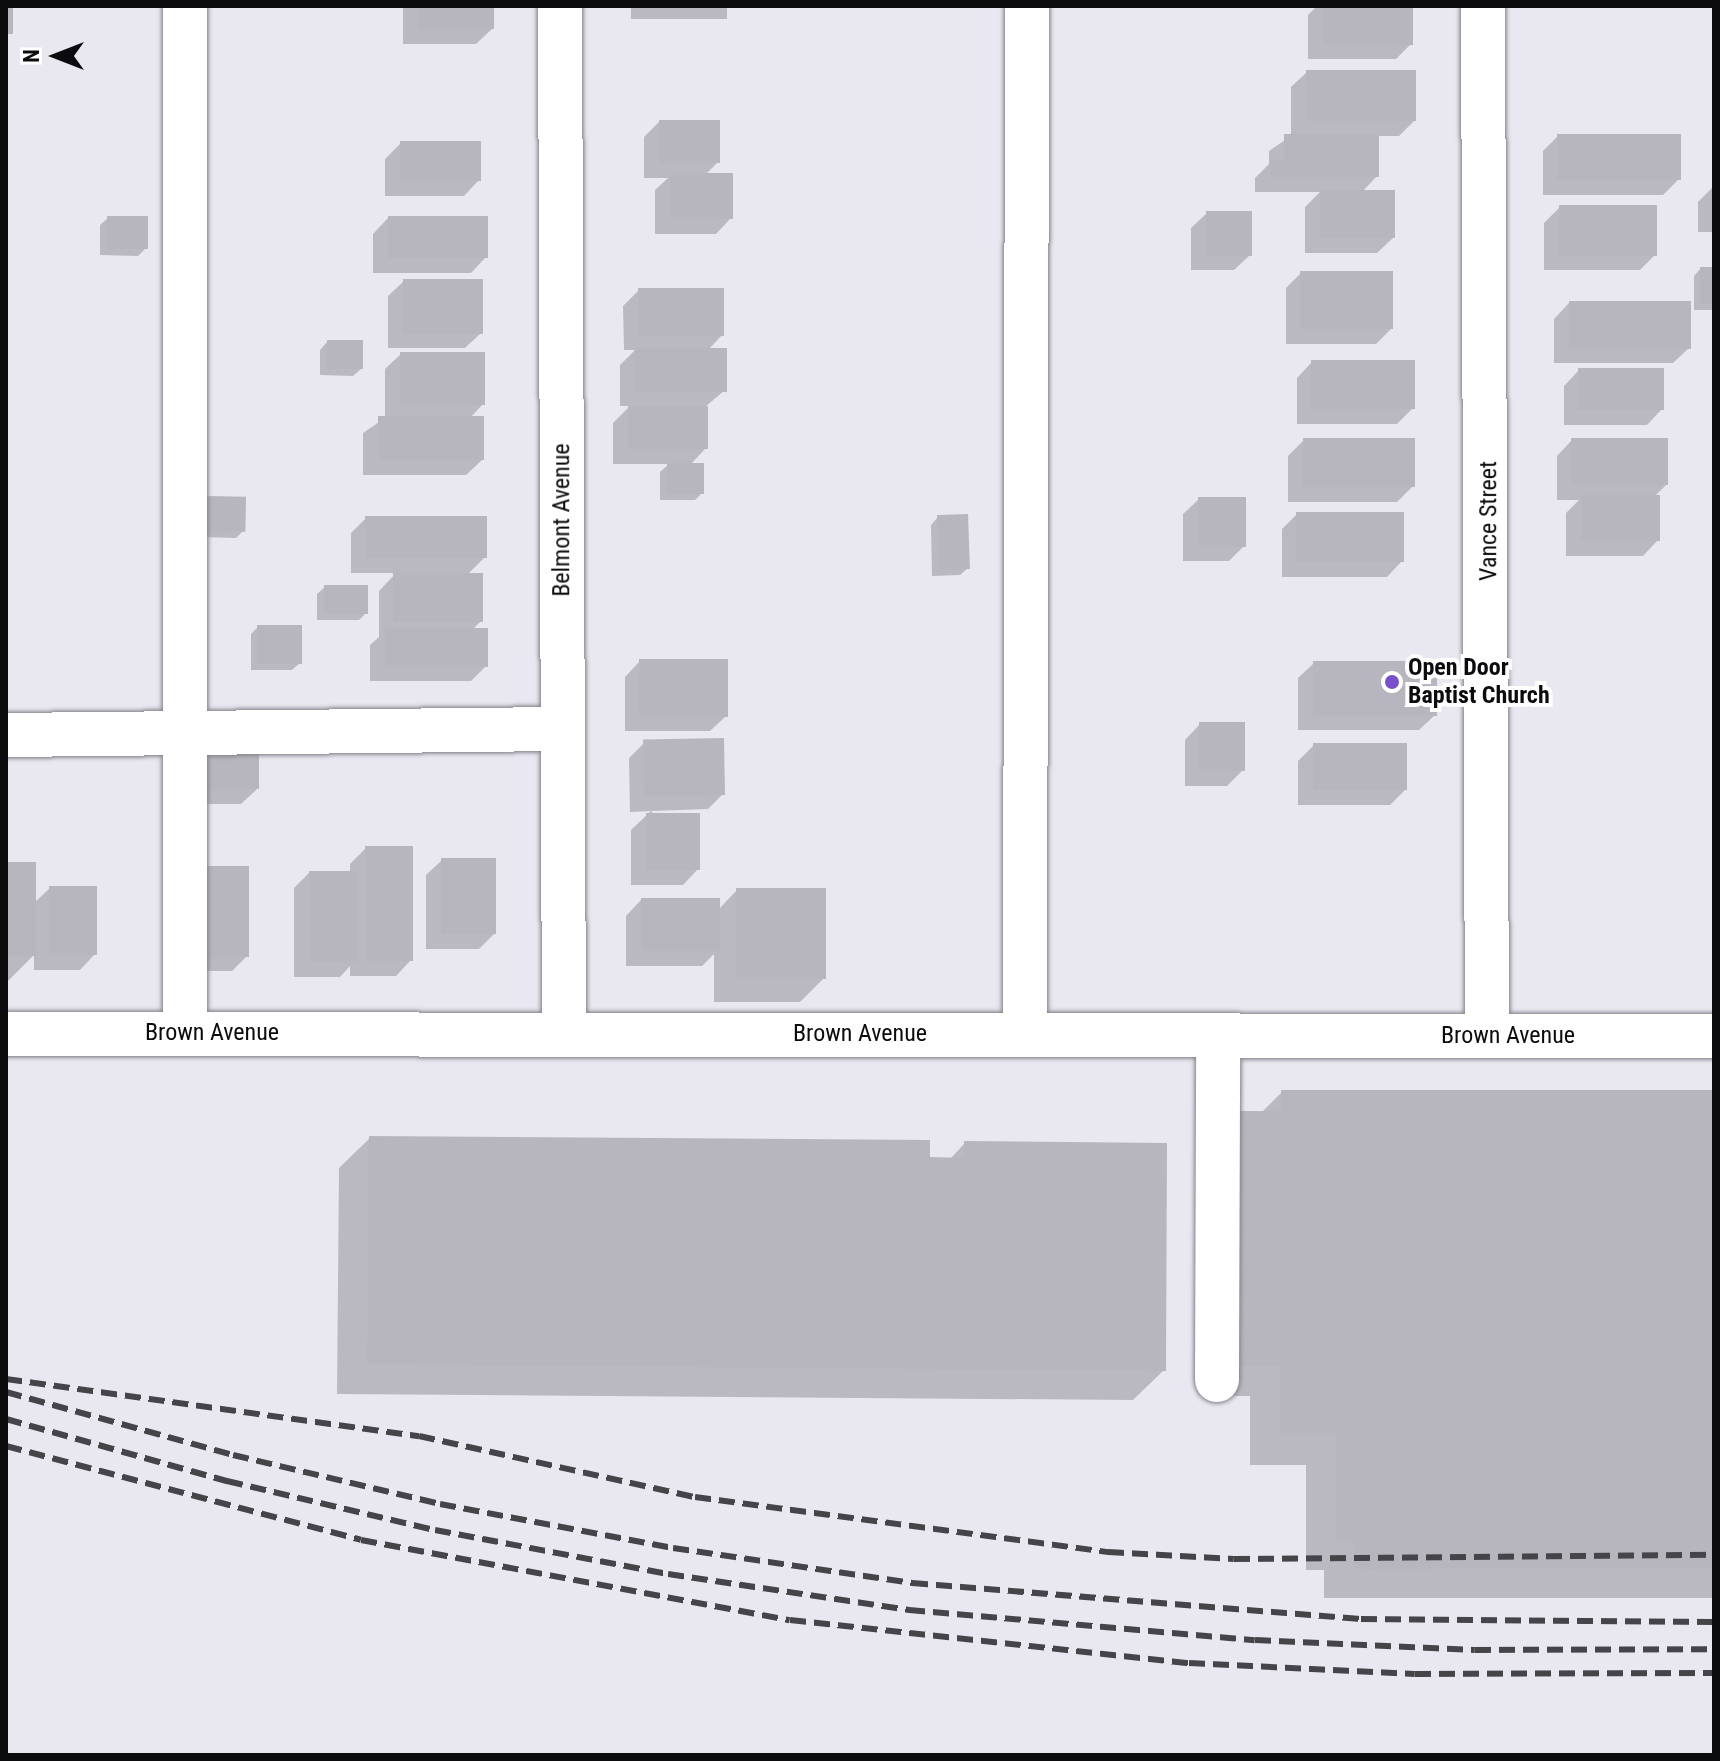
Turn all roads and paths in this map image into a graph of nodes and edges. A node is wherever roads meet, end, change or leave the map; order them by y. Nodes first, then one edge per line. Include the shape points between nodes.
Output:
1 (185, 6) edge
2 (560, 6) edge
3 (1027, 6) edge
4 (1483, 6) edge
5 (562, 729) junction
6 (187, 733) junction
7 (6, 735) edge
8 (185, 1033) junction
9 (6, 1034) edge
10 (564, 1034) junction
11 (1025, 1035) junction
12 (1218, 1035) junction
13 (1487, 1036) junction
14 (1714, 1036) edge
15 (1217, 1380) dead end

1 - 6 street
2 - 5 street, Belmont Avenue
3 - 11 street
4 - 13 street, Vance Street
5 - 6 street
5 - 10 street, Belmont Avenue
6 - 7 street
6 - 8 street
8 - 9 street, Brown Avenue
8 - 10 street, Brown Avenue
10 - 11 street, Brown Avenue
11 - 12 street, Brown Avenue
12 - 13 street, Brown Avenue
12 - 15 street
13 - 14 street, Brown Avenue

